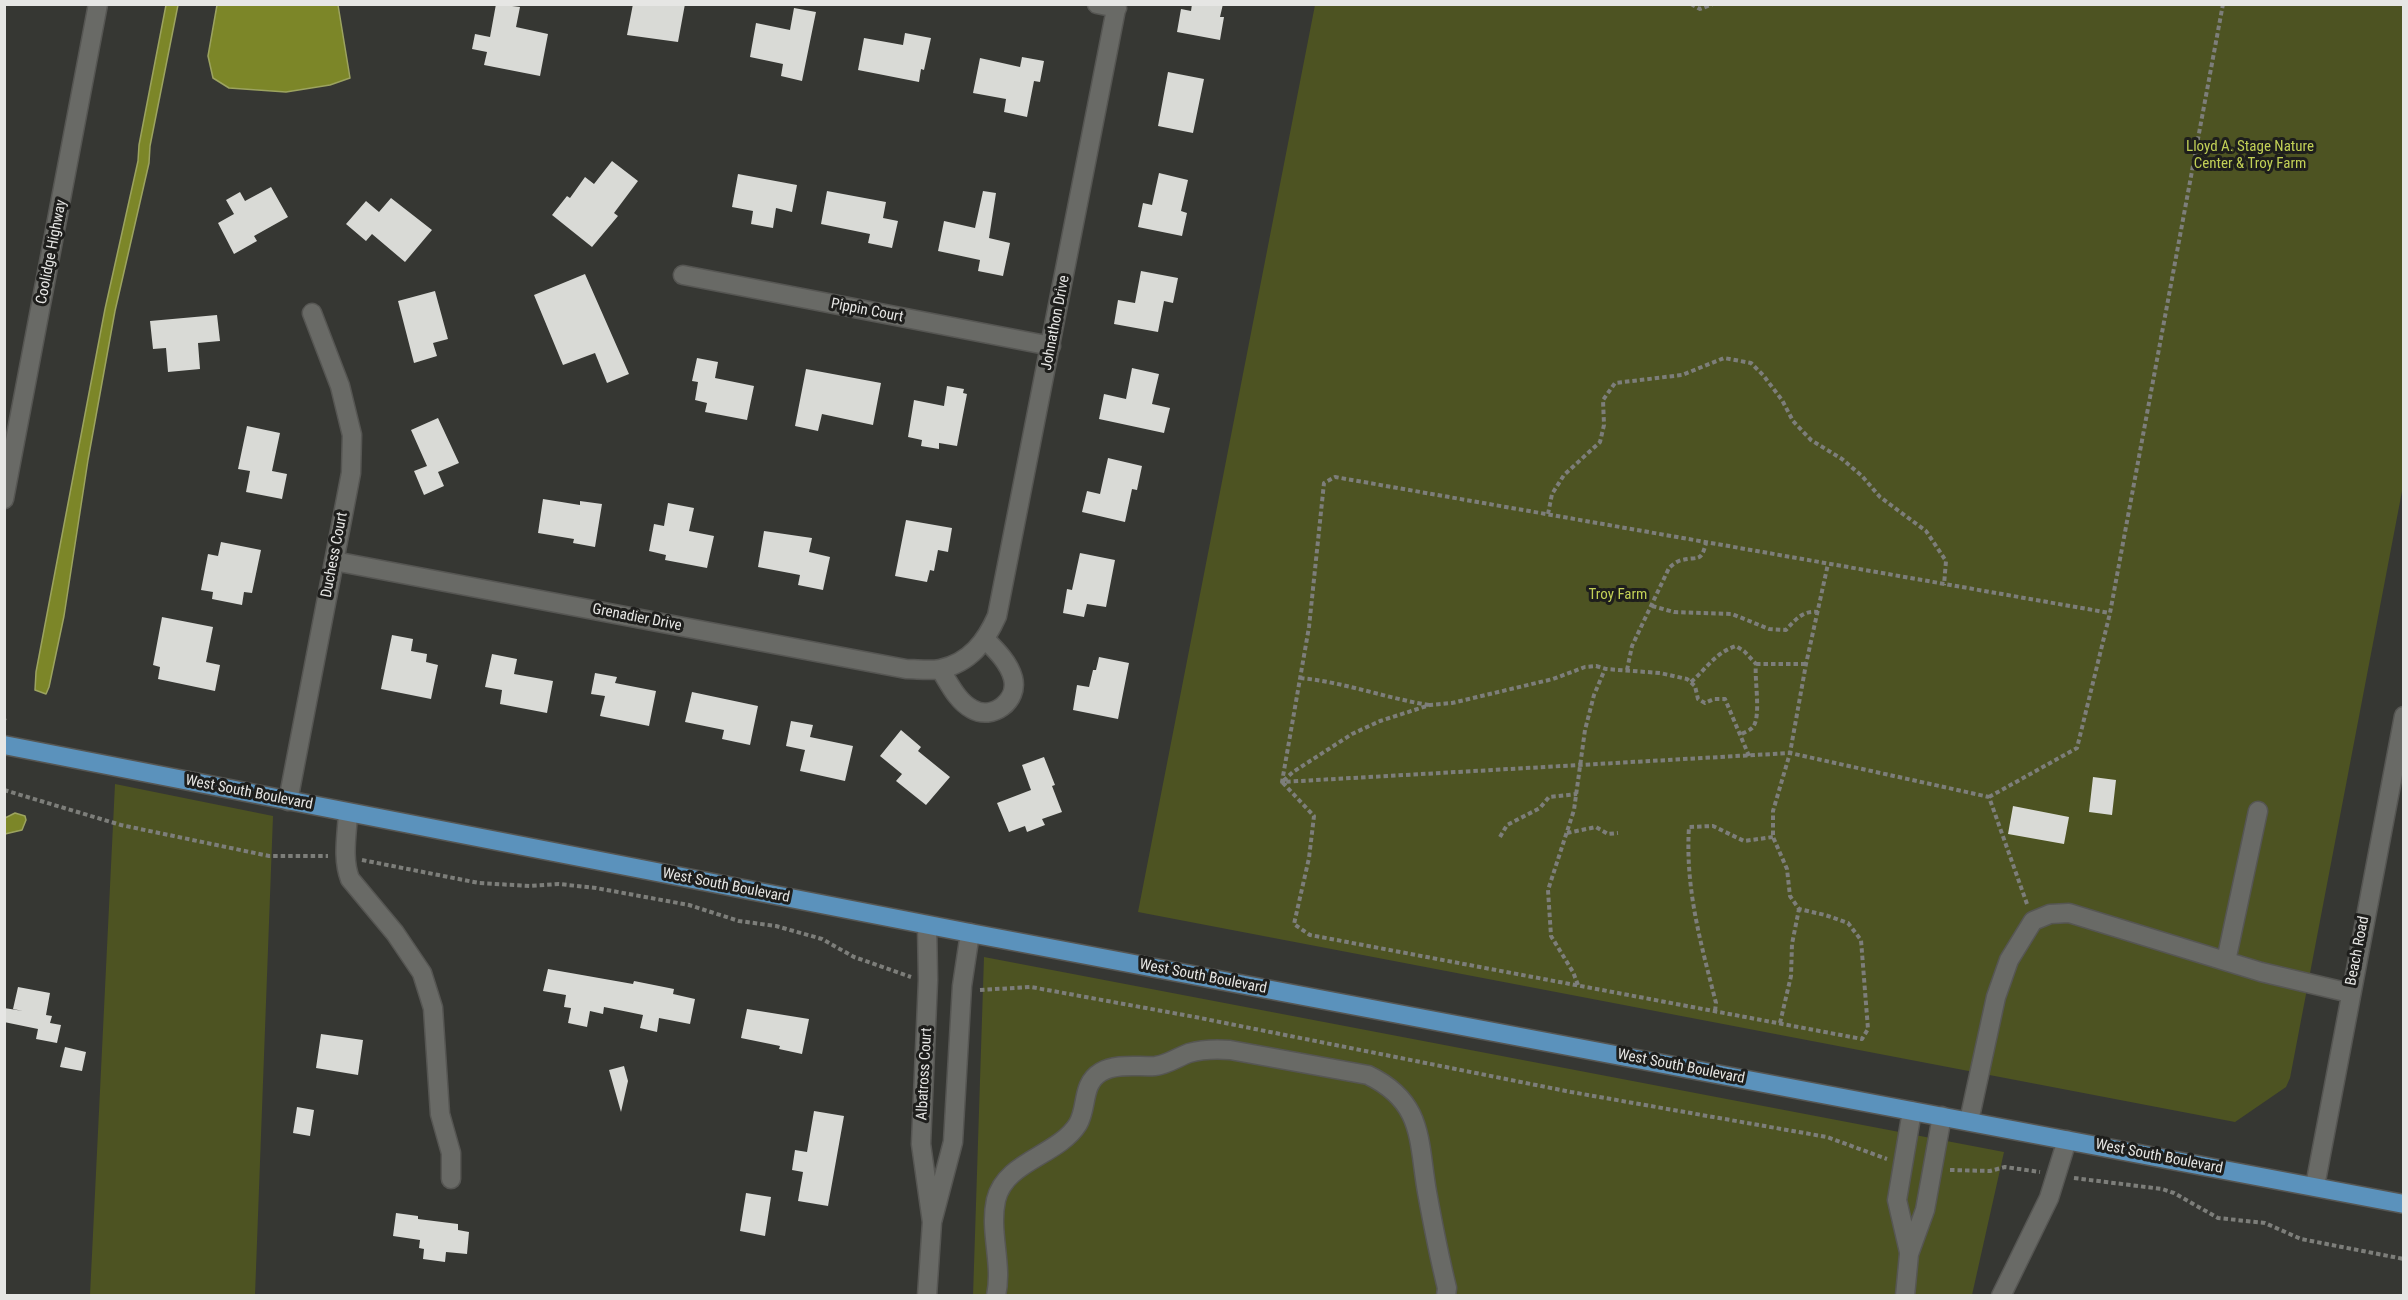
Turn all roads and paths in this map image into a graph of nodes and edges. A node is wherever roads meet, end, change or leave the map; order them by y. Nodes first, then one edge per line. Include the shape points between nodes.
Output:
1 (98, 4) edge
2 (1097, 4) edge
3 (1691, 4) edge
4 (1713, 4) edge
5 (2223, 4) edge
6 (1117, 7) edge
7 (682, 275) dead end
8 (312, 313) dead end
9 (1051, 346) junction
10 (4, 499) edge
11 (1548, 514) junction
12 (1706, 543) junction
13 (334, 561) junction
14 (1828, 564) junction
15 (1944, 585) junction
16 (1652, 606) junction
17 (1818, 612) junction
18 (2110, 613) junction
19 (986, 639) junction
20 (968, 657) joint
21 (1756, 664) junction
22 (1806, 664) junction
23 (940, 669) junction
24 (1605, 669) junction
25 (1627, 670) junction
26 (1300, 678) junction
27 (1691, 682) junction
28 (1430, 705) junction
29 (2403, 716) edge
30 (1739, 735) junction
31 (4, 745) edge
32 (1790, 753) junction
33 (1749, 756) junction
34 (1581, 766) junction
35 (1282, 782) junction
36 (2397, 785) edge
37 (4, 790) edge
38 (1576, 794) junction
39 (1989, 797) junction
40 (288, 801) junction
41 (2258, 811) dead end
42 (348, 813) junction
43 (1567, 833) junction
44 (1618, 833) dead end
45 (1500, 837) dead end
46 (1773, 837) junction
47 (345, 856) junction
48 (1799, 909) junction
49 (2033, 921) junction
50 (927, 925) junction
51 (970, 933) junction
52 (2226, 961) junction
53 (905, 975) dead end
54 (1578, 986) junction
55 (982, 990) dead end
56 (2350, 993) junction
57 (1715, 1011) junction
58 (1780, 1023) junction
59 (956, 1069) junction
60 (925, 1070) junction
61 (1912, 1111) junction
62 (1942, 1116) junction
63 (1969, 1121) junction
64 (2067, 1140) junction
65 (1880, 1156) dead end
66 (1940, 1170) dead end
67 (2058, 1176) junction
68 (451, 1179) dead end
69 (2314, 1186) junction
70 (2403, 1204) edge
71 (932, 1222) junction
72 (1909, 1254) junction
73 (2403, 1259) edge
74 (927, 1296) edge
75 (996, 1296) edge
76 (1446, 1296) edge
77 (1905, 1296) edge
78 (2001, 1296) edge

1 - 10 street, Coolidge Highway
2 - 6 street
3 - 4 path via 1700,9
5 - 18 path
6 - 9 street, Johnathon Drive
7 - 9 street, Pippin Court
8 - 13 street, Duchess Court via 340,386 352,435 351,473
9 - 19 street, Johnathon Drive via 997,616
11 - 12 path
11 - 15 path via 1552,494 1564,475 1600,442 1603,400 1615,383 1682,375 1724,358 1751,363 1811,440 1842,459 1880,497 1926,531 1946,561
11 - 26 path via 1335,477 1324,483
12 - 14 path
12 - 16 path via 1703,554 1696,559 1681,560 1669,568
13 - 23 street, Grenadier Drive via 906,669
13 - 40 street, Duchess Court
14 - 15 path
14 - 17 path
15 - 18 path
16 - 17 path via 1674,612 1732,614 1769,629 1786,630 1796,618 1810,611
16 - 25 path via 1632,646
17 - 22 path
18 - 39 path via 2077,748
19 - 20 street, Johnathon Drive
19 - 23 street via 1003,657 1014,679 1012,695 1002,708 984,713 972,709 956,695
20 - 23 street, Grenadier Drive
21 - 22 path
21 - 27 path via 1736,646 1709,661
21 - 30 path via 1757,720 1754,727
22 - 32 path
24 - 25 path
24 - 28 path via 1586,667 1488,695
24 - 34 path via 1585,730
25 - 27 path via 1660,673
26 - 28 path via 1328,680
26 - 35 path
27 - 30 path via 1698,699 1705,703 1725,699
28 - 35 path via 1352,734
29 - 36 street, Beach Road
30 - 33 path
31 - 40 main road, West South Boulevard
32 - 33 path
32 - 39 path
32 - 46 path via 1773,811
33 - 34 path
34 - 35 path
34 - 38 path
35 - 54 path via 1314,816 1294,924 1310,935
36 - 56 street, Beach Road
37 - 47 path via 121,825 269,856
38 - 43 path
38 - 45 path via 1549,797 1540,808 1507,825
39 - 49 path
40 - 42 main road, West South Boulevard
41 - 52 street
42 - 47 street
42 - 50 main road, West South Boulevard
43 - 44 path via 1596,827 1608,834
43 - 54 path via 1548,890 1551,936
46 - 48 path via 1787,869 1790,896
46 - 57 path via 1744,841 1713,826 1689,828 1687,855 1694,915
47 - 53 path via 479,883 596,888 689,905 739,921 822,939 855,957
47 - 68 street via 350,879 422,973 433,1008 440,1114 451,1153
48 - 58 path via 1791,976
48 - 58 path via 1848,923 1861,940 1868,1029 1862,1039
49 - 52 street via 2050,914 2068,913
49 - 63 street via 2009,960 1996,997
50 - 51 main road, West South Boulevard
50 - 60 street, Albatross Court
51 - 59 street, Albatross Court
51 - 61 main road, West South Boulevard
52 - 56 street
54 - 57 path
55 - 65 path via 1031,987 1194,1017 1571,1092 1815,1135
56 - 69 street, Beach Road
57 - 58 path
59 - 60 street
59 - 71 street, Albatross Court via 953,1142
60 - 71 street, Albatross Court via 921,1144
61 - 62 main road, West South Boulevard
61 - 72 street via 1897,1200
62 - 63 main road, West South Boulevard
62 - 72 street via 1924,1210
63 - 64 main road, West South Boulevard
64 - 67 street
64 - 69 main road, West South Boulevard
66 - 67 path via 1990,1171 2014,1167
67 - 73 path via 2162,1189 2218,1218 2265,1223 2301,1239
67 - 78 street
69 - 70 main road, West South Boulevard
71 - 74 street, Albatross Court
72 - 77 street
75 - 76 street via 996,1198 1012,1173 1073,1131 1092,1080 1102,1071 1116,1067 1158,1065 1210,1049 1368,1075 1386,1084 1400,1098 1420,1136

